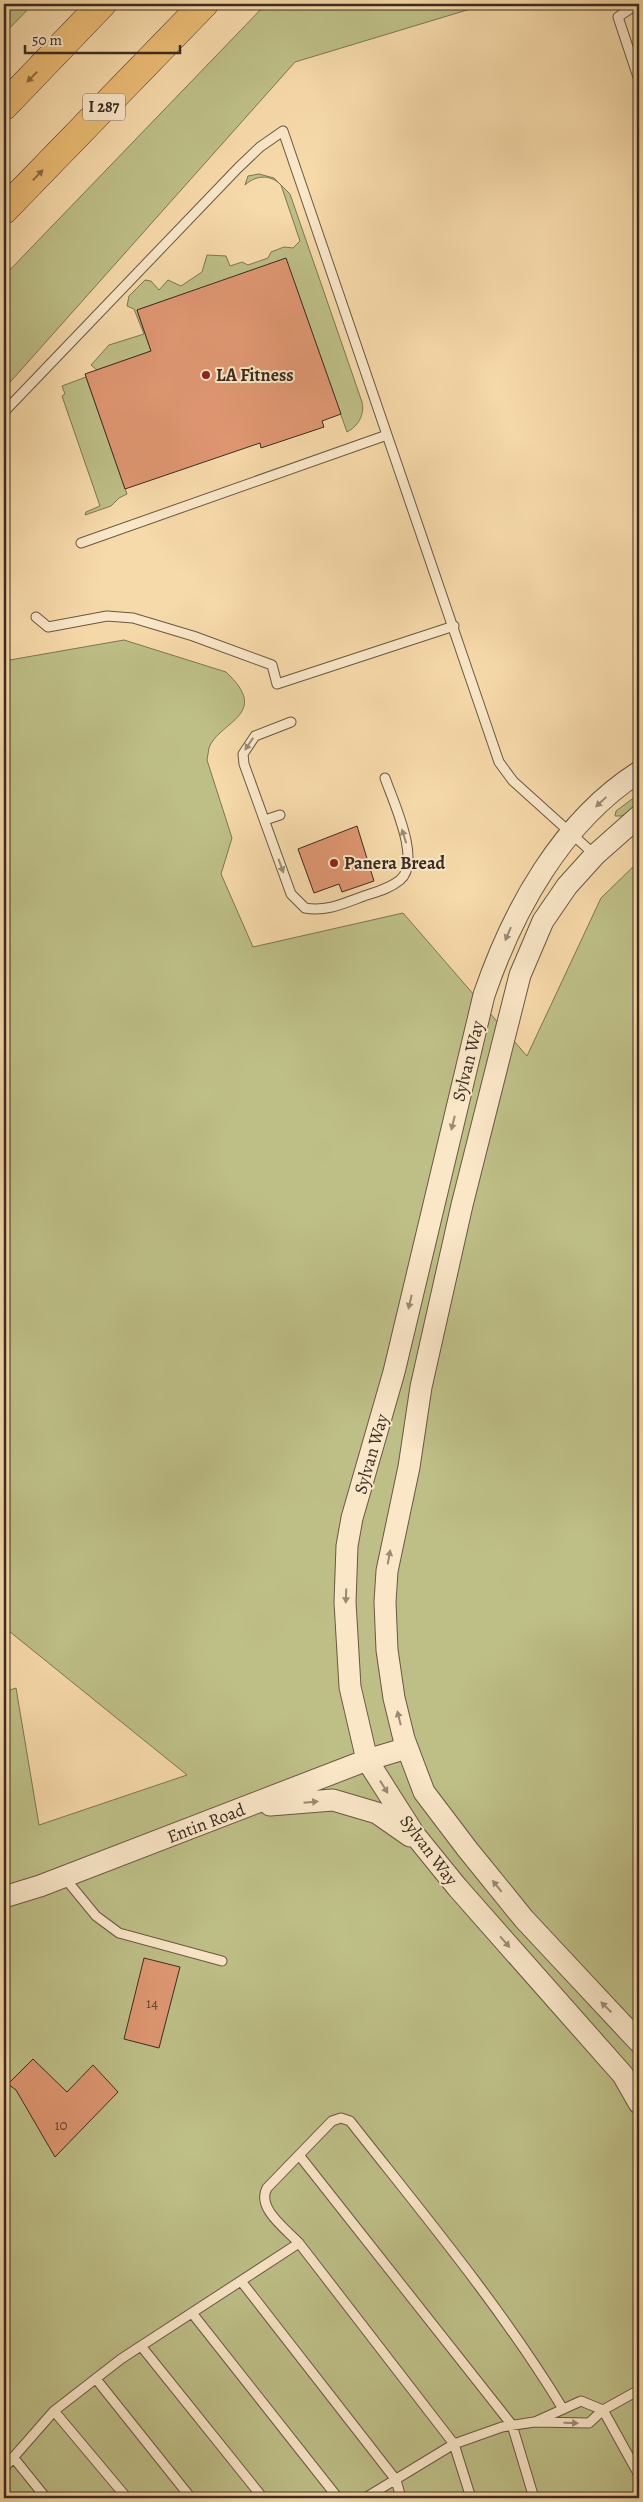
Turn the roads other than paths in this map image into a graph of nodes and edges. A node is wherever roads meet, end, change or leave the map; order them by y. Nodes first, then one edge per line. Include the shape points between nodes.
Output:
1 (102, 4) edge
2 (204, 4) edge
3 (637, 4) edge
4 (639, 80) edge
5 (4, 106) edge
6 (4, 210) edge
7 (4, 412) edge
8 (387, 435) junction
9 (81, 543) dead end
10 (36, 618) dead end
11 (454, 626) junction
12 (291, 722) dead end
13 (639, 772) edge
14 (385, 778) dead end
15 (280, 815) dead end
16 (639, 816) edge
17 (265, 820) junction
18 (571, 833) junction
19 (595, 854) junction
20 (440, 1175) junction
21 (468, 1180) junction
22 (407, 1748) junction
23 (367, 1760) junction
24 (245, 1808) junction
25 (427, 1851) junction
26 (64, 1877) junction
27 (4, 1897) edge
28 (222, 1960) dead end
29 (639, 2042) edge
30 (639, 2103) edge
31 (299, 2155) junction
32 (299, 2243) junction
33 (241, 2281) junction
34 (192, 2313) junction
35 (142, 2346) junction
36 (96, 2379) junction
37 (639, 2390) edge
38 (563, 2409) junction
39 (602, 2410) junction
40 (54, 2411) junction
41 (534, 2422) junction
42 (512, 2425) junction
43 (454, 2444) junction
44 (13, 2457) junction
45 (4, 2468) edge
46 (639, 2475) edge
47 (396, 2480) junction
48 (46, 2498) edge
49 (127, 2498) edge
50 (191, 2498) edge
51 (263, 2498) edge
52 (338, 2498) edge
53 (365, 2498) edge
54 (401, 2498) edge
55 (470, 2498) edge
56 (534, 2498) edge

1 -> 5 highway
6 -> 2 highway, I 287
3 - 4 lane via 618,17
7 - 8 lane via 238,168 283,131
8 - 9 lane
8 - 11 lane
10 - 11 lane via 48,627 107,616 133,618 272,665 277,684
11 - 18 lane via 499,762 513,781
12 -> 17 lane via 255,736 243,754
13 -> 18 street, Sylvan Way via 601,801
17 -> 14 lane via 291,894 305,908 324,909 388,888 406,873 409,857
15 - 17 lane
16 - 19 street, Sylvan Way
18 - 19 lane
18 -> 20 street, Sylvan Way via 512,924 493,968
19 - 21 street, Sylvan Way via 543,921 520,975
20 - 21 street
20 -> 23 street, Sylvan Way via 394,1372 352,1518 348,1546 345,1602 349,1678
22 -> 21 street, Sylvan Way via 394,1698 387,1650 387,1571 409,1467 421,1387
22 - 23 street, Entin Road
29 -> 22 street, Sylvan Way via 524,1919 468,1850 424,1792
23 - 24 street, Entin Road
23 -> 25 street, Sylvan Way
24 -> 25 street via 333,1800 377,1813 396,1824
24 - 26 street, Entin Road
25 -> 30 street, Sylvan Way via 623,2075
26 - 27 street, Entin Road
26 - 28 lane via 96,1916 119,1933
31 - 32 lane via 263,2195 264,2205
31 - 38 lane via 332,2121 341,2118 350,2121 472,2276 533,2360
31 - 42 lane
32 - 33 lane
32 - 43 lane
33 - 34 lane
33 - 47 lane
34 - 35 lane
34 - 52 lane
35 - 36 lane
35 - 51 lane
36 - 40 lane
36 - 50 lane
37 - 39 lane
38 - 39 lane via 581,2401
38 - 41 lane
41 -> 39 lane via 589,2423
39 - 46 lane
40 - 44 lane
40 - 49 lane
41 - 42 lane
42 - 43 lane
42 - 56 lane
43 - 47 lane
43 - 55 lane
44 - 45 lane
44 - 48 lane
47 - 53 lane
47 - 54 lane

